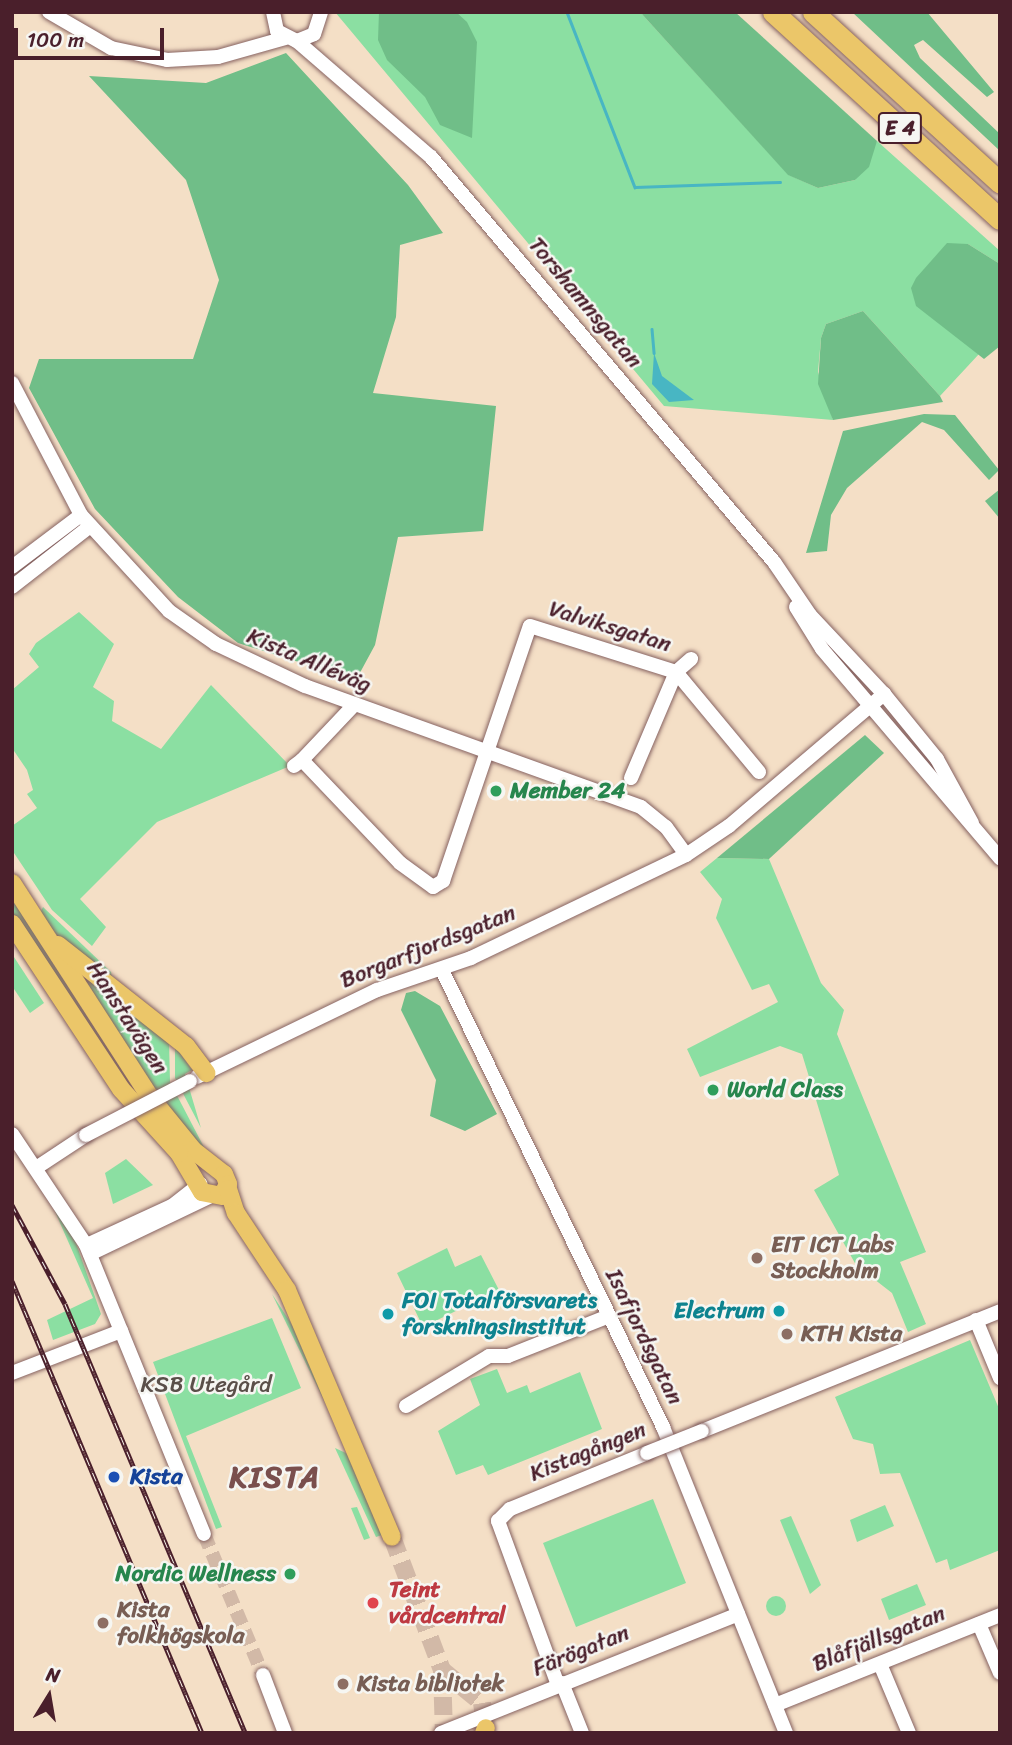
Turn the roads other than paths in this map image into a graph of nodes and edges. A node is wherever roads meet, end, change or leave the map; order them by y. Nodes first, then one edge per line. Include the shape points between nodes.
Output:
1 (49, 12) edge
2 (321, 12) edge
3 (773, 12) edge
4 (813, 12) edge
5 (272, 16) edge
6 (317, 30) junction
7 (291, 39) junction
8 (246, 49) junction
9 (331, 71) junction
10 (1000, 183) edge
11 (1000, 219) edge
12 (14, 393) edge
13 (85, 521) junction
14 (12, 566) edge
15 (787, 583) junction
16 (12, 587) edge
17 (691, 659) dead end
18 (676, 672) junction
19 (884, 694) junction
20 (353, 706) junction
21 (869, 706) junction
22 (486, 752) junction
23 (760, 772) dead end
24 (631, 778) dead end
25 (972, 823) junction
26 (686, 855) junction
27 (1000, 858) edge
28 (12, 883) edge
29 (36, 918) junction
30 (12, 924) edge
31 (442, 970) junction
32 (206, 1073) junction
33 (12, 1134) edge
34 (39, 1166) junction
35 (210, 1190) junction
36 (88, 1249) junction
37 (1000, 1311) edge
38 (609, 1316) junction
39 (976, 1320) junction
40 (121, 1331) junction
41 (53, 1340) dead end
42 (58, 1355) junction
43 (12, 1373) edge
44 (1000, 1378) edge
45 (406, 1406) dead end
46 (204, 1534) tunnel mouth
47 (392, 1537) tunnel mouth
48 (738, 1614) junction
49 (1000, 1615) edge
50 (979, 1624) junction
51 (880, 1664) junction
52 (1000, 1673) edge
53 (263, 1675) tunnel mouth
54 (560, 1684) junction
55 (775, 1705) junction
56 (278, 1708) junction
57 (285, 1733) edge
58 (294, 1733) edge
59 (441, 1733) edge
60 (582, 1733) edge
61 (786, 1733) edge
62 (909, 1733) edge

1 - 8 street via 111,48 151,58 194,60
2 - 6 street
3 - 11 highway, E 4
4 - 10 highway, E 4
5 - 7 street, Torshamnsgatan
5 - 8 street
6 - 7 street
6 - 9 street, Torshamnsgatan
7 - 8 street
7 - 9 street, Torshamnsgatan
9 - 15 street, Torshamnsgatan via 353,96 422,146
12 - 13 street, Kista Alléväg
13 - 14 street
13 - 16 street
13 - 20 street, Kista Alléväg via 169,611 216,644
15 - 19 street, Torshamnsgatan
15 - 21 street, Torshamnsgatan via 808,630
17 - 18 street
18 - 22 street, Valviksgatan via 530,626
18 - 23 street
18 - 24 street
19 - 21 street, Borgarfjordsgatan
19 - 25 street, Torshamnsgatan via 937,759
20 - 22 street, Kista Alléväg
20 - 22 street via 298,763 400,863 433,887 443,881
21 - 25 street, Torshamnsgatan
21 - 26 street, Borgarfjordsgatan via 729,826
22 - 26 street, Kista Alléväg via 641,807
25 - 27 street, Torshamnsgatan
26 - 31 street, Borgarfjordsgatan
28 - 29 main road, Hanstavägen
29 - 32 main road via 66,954 186,1046
29 - 35 main road, Hanstavägen via 150,1097 227,1179
30 - 35 main road, Hanstavägen via 121,1089
31 - 32 street, Borgarfjordsgatan via 377,990
31 - 38 street, Isafjordsgatan
32 - 34 street, Borgarfjordsgatan, bridge via 86,1135
33 - 34 street
34 - 36 street
35 - 36 street
35 - 47 main road, Hanstavägen via 300,1321
36 - 40 street
37 - 39 street, Kistagången
38 - 45 street via 508,1356 489,1356
38 - 48 street, Isafjordsgatan
39 - 44 street
39 - 54 street, Kistagången, bridge via 505,1511 499,1528
40 - 42 street
40 - 46 street
41 - 42 street
42 - 43 street
48 - 54 street, Färögatan
48 - 55 street, Isafjordsgatan
49 - 50 street, Blåfjällsgatan
50 - 51 street, Blåfjällsgatan
50 - 52 street
51 - 55 street, Blåfjällsgatan
51 - 62 street
53 - 56 street
54 - 59 street, Färögatan
54 - 60 street
55 - 61 street, Isafjordsgatan
56 - 57 street
56 - 58 street

